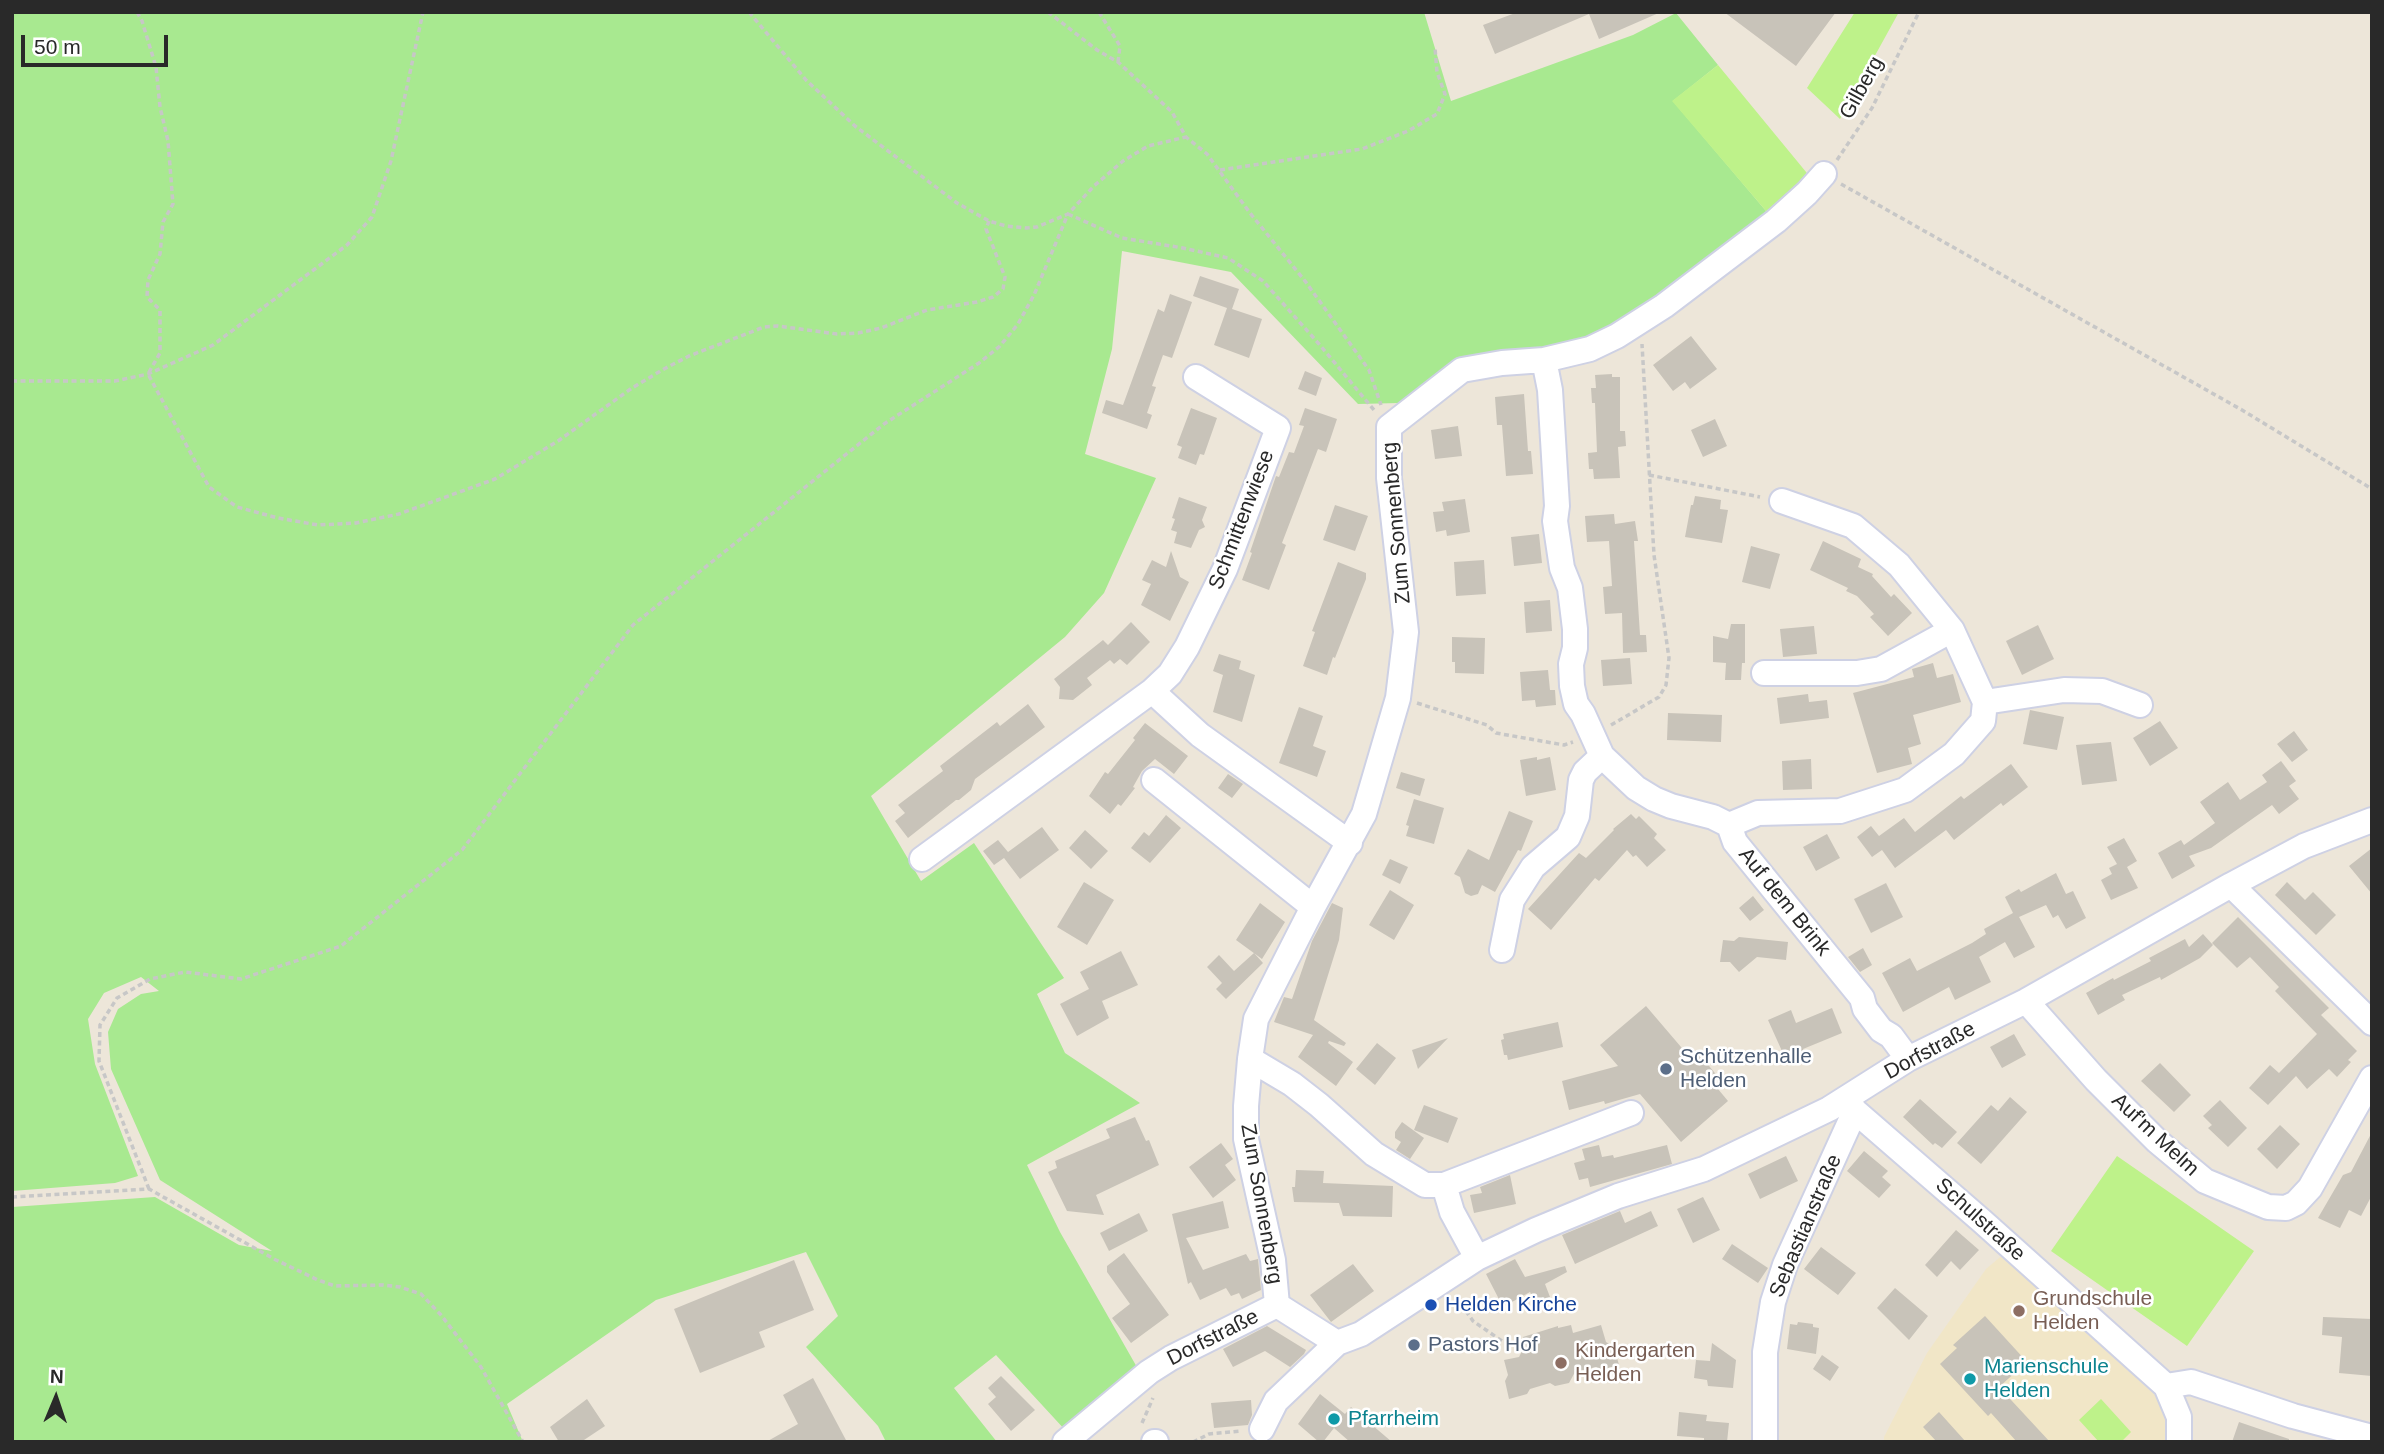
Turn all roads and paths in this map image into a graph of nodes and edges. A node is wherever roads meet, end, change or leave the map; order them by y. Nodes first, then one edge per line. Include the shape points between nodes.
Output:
1 (137, 12) edge
2 (423, 12) edge
3 (749, 12) edge
4 (1048, 12) edge
5 (1099, 12) edge
6 (1919, 12) edge
7 (1435, 48) dead end
8 (1118, 62) junction
9 (1186, 137) junction
10 (1219, 170) junction
11 (1824, 174) junction
12 (1068, 214) junction
13 (989, 221) junction
14 (1641, 321) junction
15 (1544, 360) junction
16 (148, 374) junction
17 (1196, 377) dead end
18 (12, 381) edge
19 (1389, 427) junction
20 (1649, 475) junction
21 (2372, 489) edge
22 (1782, 501) joint
23 (1952, 630) junction
24 (1764, 673) dead end
25 (1152, 691) junction
26 (1985, 702) junction
27 (2140, 705) dead end
28 (1443, 711) dead end
29 (1597, 746) junction
30 (1154, 780) dead end
31 (2372, 820) edge
32 (1729, 825) junction
33 (1350, 843) junction
34 (922, 859) dead end
35 (2231, 885) junction
36 (1313, 907) junction
37 (1502, 950) dead end
38 (2026, 1001) junction
39 (2372, 1023) edge
40 (1250, 1059) junction
41 (1908, 1059) junction
42 (2372, 1078) edge
43 (1851, 1105) junction
44 (1631, 1114) dead end
45 (1444, 1185) junction
46 (149, 1189) junction
47 (12, 1197) edge
48 (1477, 1258) junction
49 (1437, 1286) junction
50 (1277, 1305) junction
51 (1502, 1341) dead end
52 (1337, 1343) junction
53 (2166, 1386) junction
54 (1262, 1429) joint
55 (2340, 1436) edge
56 (2372, 1437) edge
57 (523, 1442) edge
58 (1065, 1442) edge
59 (1193, 1442) edge
60 (1765, 1442) edge
61 (2179, 1442) edge

1 - 16 path via 156,67 173,204 163,222 160,254 148,279 147,297 160,310 160,353
2 - 16 path via 391,161 372,217 347,246 213,345
3 - 13 path via 806,80 855,126 957,203
4 - 8 path
5 - 8 path via 1120,46
6 - 11 path, Gilberg via 1872,108
7 - 10 path via 1445,94 1437,114 1408,131 1362,149
8 - 9 path via 1172,111
9 - 10 path
9 - 12 path via 1148,146 1123,161
10 - 19 path via 1369,370
11 - 14 street, Zum Sonnenberg via 1776,221
11 - 21 path via 2242,410
12 - 13 path via 1026,229
12 - 19 path via 1122,238 1228,258 1263,281
12 - 46 path via 1034,295 1000,346 884,424 633,625 462,850 341,946 241,979 185,972 150,979 117,998 100,1025 99,1061
13 - 16 path via 986,229 1005,277 1003,289 993,297 927,310 858,333 764,327 664,369 495,479 399,514 356,523 318,525 278,518 237,507 209,487
14 - 15 street, Zum Sonnenberg via 1590,349
14 - 20 path
15 - 19 street, Zum Sonnenberg via 1462,370
15 - 29 street, Auf dem Brink via 1550,390 1555,521 1575,629 1573,686 1576,704
16 - 18 path via 115,381
17 - 25 street, Schmittenwiese via 1278,428 1207,610 1170,674
19 - 33 street, Zum Sonnenberg via 1405,645 1398,698 1381,761
20 - 22 path
20 - 29 path via 1654,555 1669,659 1666,685 1659,698
22 - 23 street via 1853,526 1899,565
23 - 24 street via 1881,669 1857,674
23 - 26 street
25 - 33 street via 1200,734
25 - 34 street, Schmittenwiese
26 - 27 street via 2064,690 2102,691
26 - 32 street via 1983,721 1954,754 1905,790 1840,811 1758,813
28 - 29 path via 1487,725 1496,733
29 - 32 street, Auf dem Brink via 1636,788 1654,799
29 - 37 street via 1581,780 1577,816 1568,836 1533,867 1512,900
30 - 36 street
31 - 35 street, Dorfstraße via 2304,846
32 - 41 street, Auf dem Brink via 1735,842
33 - 36 street, Zum Sonnenberg
35 - 38 street, Dorfstraße
35 - 39 street
36 - 40 street, Zum Sonnenberg via 1256,1019
38 - 41 street, Dorfstraße
38 - 42 street, Auf'm Melm via 2157,1141 2205,1181 2268,1207 2286,1208 2310,1188
40 - 45 street via 1292,1084 1374,1154 1425,1185
40 - 50 street, Zum Sonnenberg via 1246,1139 1273,1260
41 - 43 street, Dorfstraße
43 - 48 street, Dorfstraße via 1704,1169 1618,1196
43 - 53 street, Schulstraße
43 - 60 street, Sebastianstraße via 1773,1302 1765,1352
44 - 45 street
45 - 48 street via 1452,1212
46 - 47 path
46 - 57 path via 318,1280 335,1286 391,1286 421,1294 481,1367
48 - 49 street, Dorfstraße
49 - 51 path via 1452,1292 1473,1321
49 - 52 street, Dorfstraße via 1361,1335
50 - 52 street, Dorfstraße
50 - 58 street, Dorfstraße via 1160,1365
52 - 54 street via 1276,1401
53 - 55 street via 2191,1382
53 - 61 street, Schulstraße via 2179,1417
54 - 59 path via 1209,1434
55 - 56 street

